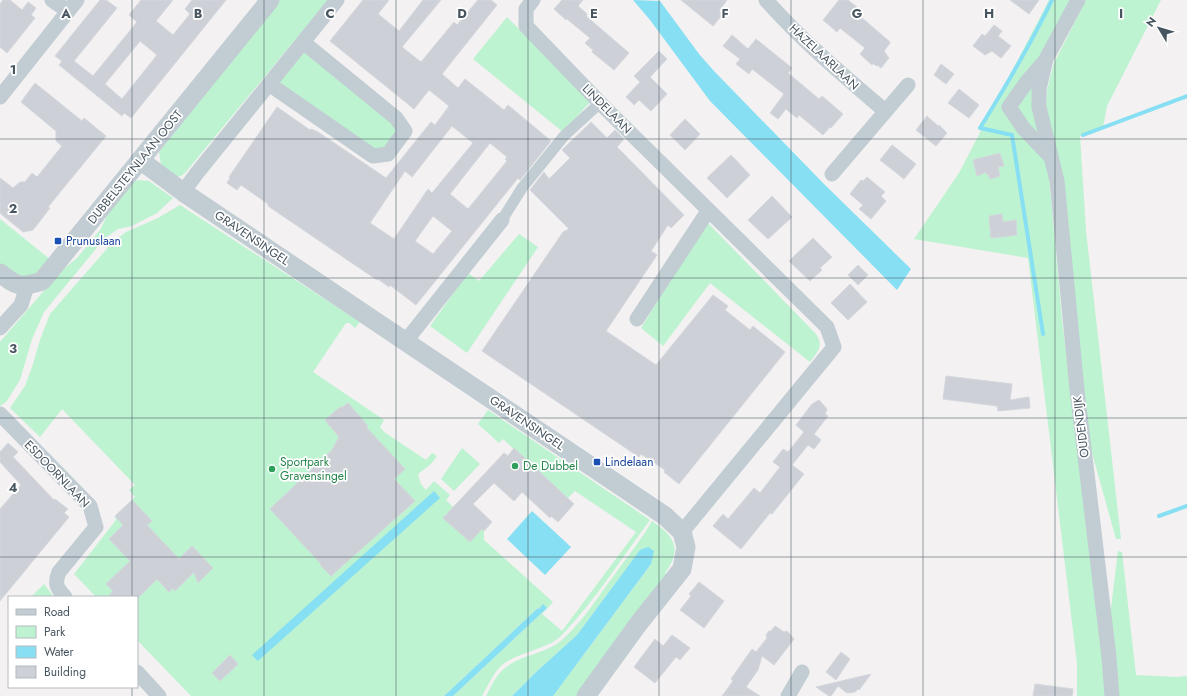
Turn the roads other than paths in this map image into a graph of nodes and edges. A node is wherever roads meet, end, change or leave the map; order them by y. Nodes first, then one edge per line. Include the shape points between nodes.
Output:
1 (52, 0) edge
2 (270, 0) edge
3 (337, 0) edge
4 (533, 0) edge
5 (766, 0) edge
6 (1078, 0) edge
7 (73, 6) edge
8 (303, 42) junction
9 (1046, 59) junction
10 (269, 84) junction
11 (908, 85) dead end
12 (0, 97) edge
13 (600, 103) junction
14 (885, 111) junction
15 (1051, 157) junction
16 (140, 160) junction
17 (832, 174) dead end
18 (183, 192) junction
19 (708, 210) junction
20 (502, 220) joint
21 (0, 273) edge
22 (27, 286) junction
23 (637, 319) dead end
24 (0, 328) edge
25 (405, 342) junction
26 (0, 414) edge
27 (682, 532) junction
28 (64, 596) edge
29 (802, 672) dead end
30 (138, 673) edge
31 (159, 696) edge
32 (586, 696) edge
33 (788, 696) edge
34 (1112, 696) edge

1 - 7 street
2 - 16 street, DUBBELSTEYNLAAN OOST
3 - 8 street
4 - 13 street, LINDELAAN via 526,8 526,26
5 - 14 street, HAZELAARLAAN via 826,60
6 - 9 street, OUDENDIJK
7 - 12 street
8 - 10 street
8 - 10 street via 396,118 405,131 388,154 373,156
9 - 15 street, OUDENDIJK via 1039,89 1039,107
9 - 15 street, OUDENDIJK via 1009,107 1024,129
10 - 18 street
11 - 14 street
13 - 19 street, LINDELAAN
13 - 20 street via 564,136 522,188
14 - 17 street
15 - 34 street, OUDENDIJK via 1057,181 1077,390
16 - 18 street, GRAVENSINGEL
16 - 22 street, DUBBELSTEYNLAAN OOST via 42,281
18 - 25 street, GRAVENSINGEL
19 - 23 street
19 - 27 street, LINDELAAN via 827,327 834,346
20 - 25 street
21 - 22 street via 19,285
22 - 24 street via 21,304
25 - 27 street, GRAVENSINGEL via 665,516
26 - 28 street, ESDOORNLAAN via 90,506 96,527 56,578 57,588
27 - 32 street via 686,547 682,569
29 - 33 street
30 - 31 street

